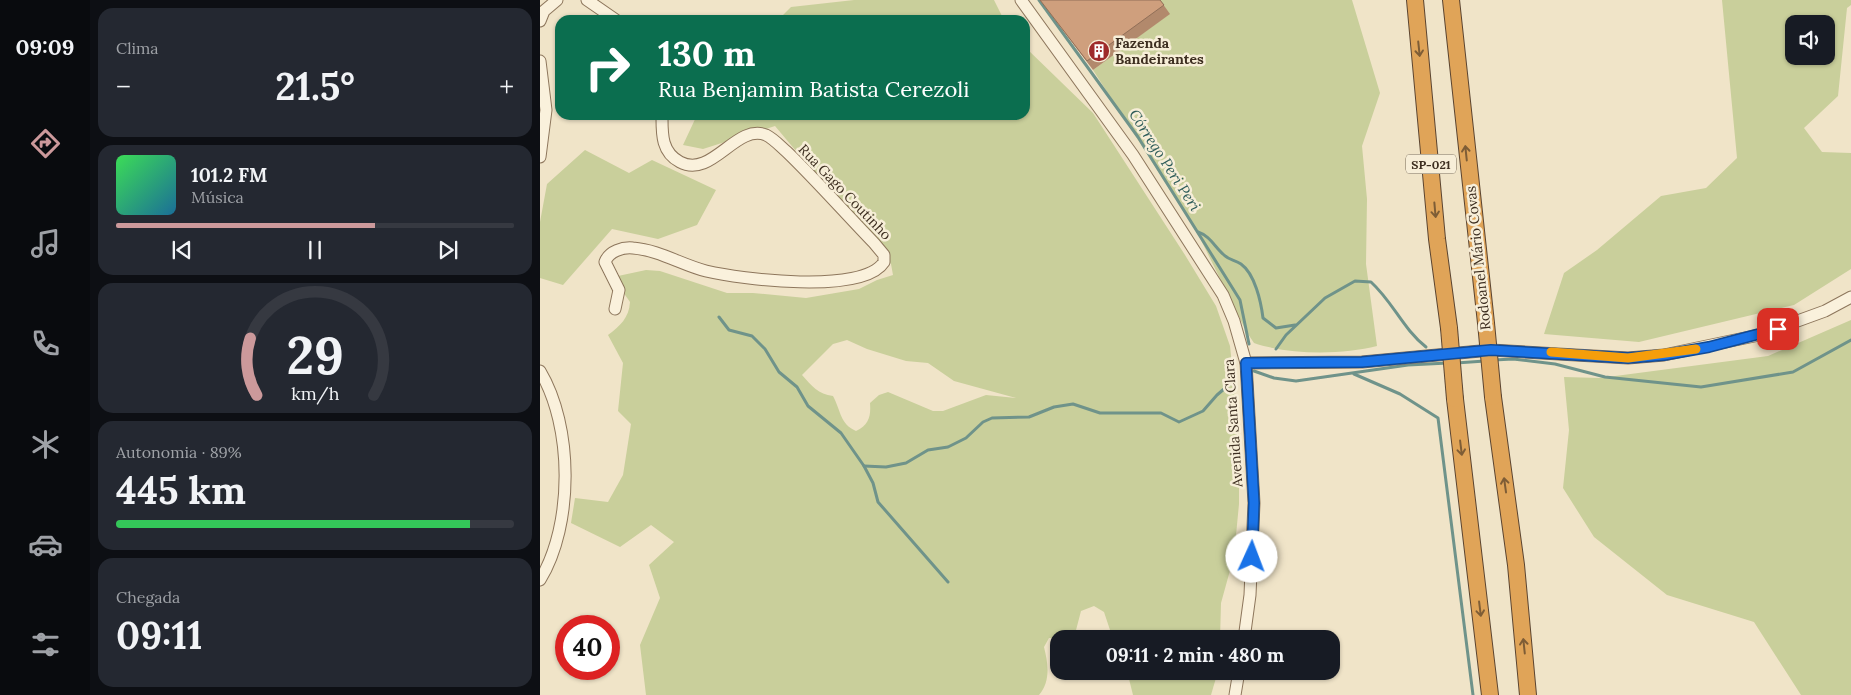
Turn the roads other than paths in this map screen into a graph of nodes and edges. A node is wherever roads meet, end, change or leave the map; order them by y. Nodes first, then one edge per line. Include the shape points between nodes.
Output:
1 (557, 0) edge
2 (587, 0) edge
3 (1021, 0) edge
4 (1414, 0) edge
5 (1451, 0) edge
6 (609, 15) edge
7 (540, 20) edge
8 (540, 61) edge
9 (662, 120) edge
10 (540, 157) edge
11 (1851, 296) edge
12 (615, 309) dead end
13 (1246, 363) junction
14 (540, 371) edge
15 (540, 580) edge
16 (1245, 630) edge
17 (1238, 680) edge
18 (1235, 695) edge
19 (1490, 695) edge
20 (1528, 695) edge

1 - 7 street via 544,11
2 - 6 street
3 - 13 street, Avenida Santa Clara via 1133,155 1222,295
4 -> 19 highway, SP-021, bridge via 1437,239
20 -> 5 highway, Rodoanel Mário Covas / SP-021, bridge
8 - 10 street via 546,110
9 - 12 street, Rua Gago Coutinho via 664,143 675,159 684,164 699,165 746,137 759,134 769,137 799,163 874,243 884,255 884,262 874,271 856,278 804,283 718,273 648,250 623,248 610,254 605,262 620,290
11 - 13 street via 1818,314 1760,335 1664,355 1628,358 1491,350 1362,362
13 - 16 street, Avenida Santa Clara via 1254,503
14 - 15 street via 554,401 566,473 565,504 557,543
17 - 18 street

